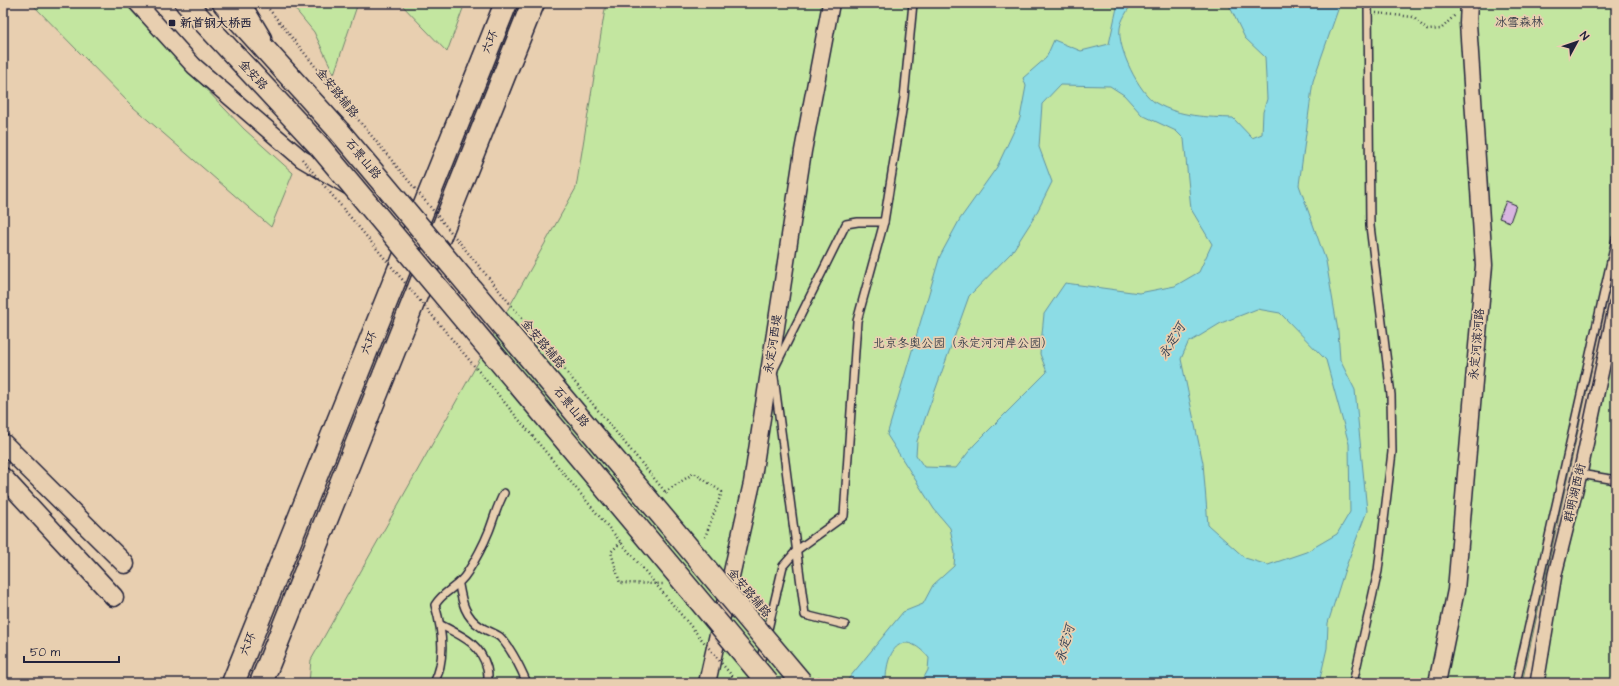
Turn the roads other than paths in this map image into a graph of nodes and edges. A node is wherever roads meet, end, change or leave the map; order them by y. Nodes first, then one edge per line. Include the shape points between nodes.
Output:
1 (137, 3) edge
2 (186, 3) edge
3 (223, 3) edge
4 (242, 3) edge
5 (506, 3) edge
6 (533, 3) edge
7 (831, 3) edge
8 (914, 3) edge
9 (1368, 3) edge
10 (1469, 3) edge
11 (279, 65) junction
12 (356, 190) junction
13 (884, 222) junction
14 (1616, 239) edge
15 (1616, 304) edge
16 (771, 371) junction
17 (3, 443) edge
18 (1580, 474) junction
19 (3, 477) edge
20 (1616, 480) edge
21 (504, 493) dead end
22 (797, 550) junction
23 (126, 564) dead end
24 (459, 585) junction
25 (114, 597) dead end
26 (441, 625) junction
27 (845, 625) dead end
28 (808, 677) edge
29 (232, 683) edge
30 (261, 683) edge
31 (434, 683) edge
32 (487, 683) edge
33 (527, 683) edge
34 (707, 683) edge
35 (755, 683) edge
36 (768, 683) edge
37 (1353, 683) edge
38 (1437, 683) edge
39 (1516, 683) edge
40 (1537, 683) edge

1 - 12 street via 194,66 302,159
2 - 12 main road, 金安路, bridge via 320,147
3 - 11 main road
4 - 11 street
5 - 29 highway, 六环
6 - 30 highway
7 - 16 street, 永定河西堤 via 803,151
8 - 13 lane via 904,98
9 - 37 lane via 1370,226 1391,395 1392,452 1378,571
10 - 38 street, 永定河滨河路 via 1468,23 1484,265 1456,590
11 - 28 main road, 石景山路, bridge via 339,131
12 - 36 main road, bridge
13 - 16 lane via 846,224
13 - 22 lane via 858,321 844,516
14 - 39 lane
15 - 18 street, 群明湖西街
16 - 22 lane
16 - 34 street, 永定河西堤 via 752,483
17 - 23 main road
18 - 20 lane
18 - 40 street, 群明湖西街 via 1555,574
19 - 25 main road
21 - 24 lane via 482,548
22 - 27 lane via 805,615
22 - 35 lane via 783,566
24 - 26 lane via 441,595 435,605
24 - 33 lane via 467,616 480,627 500,637 520,667
26 - 31 lane via 440,661
26 - 32 lane via 475,644 484,660 489,677

